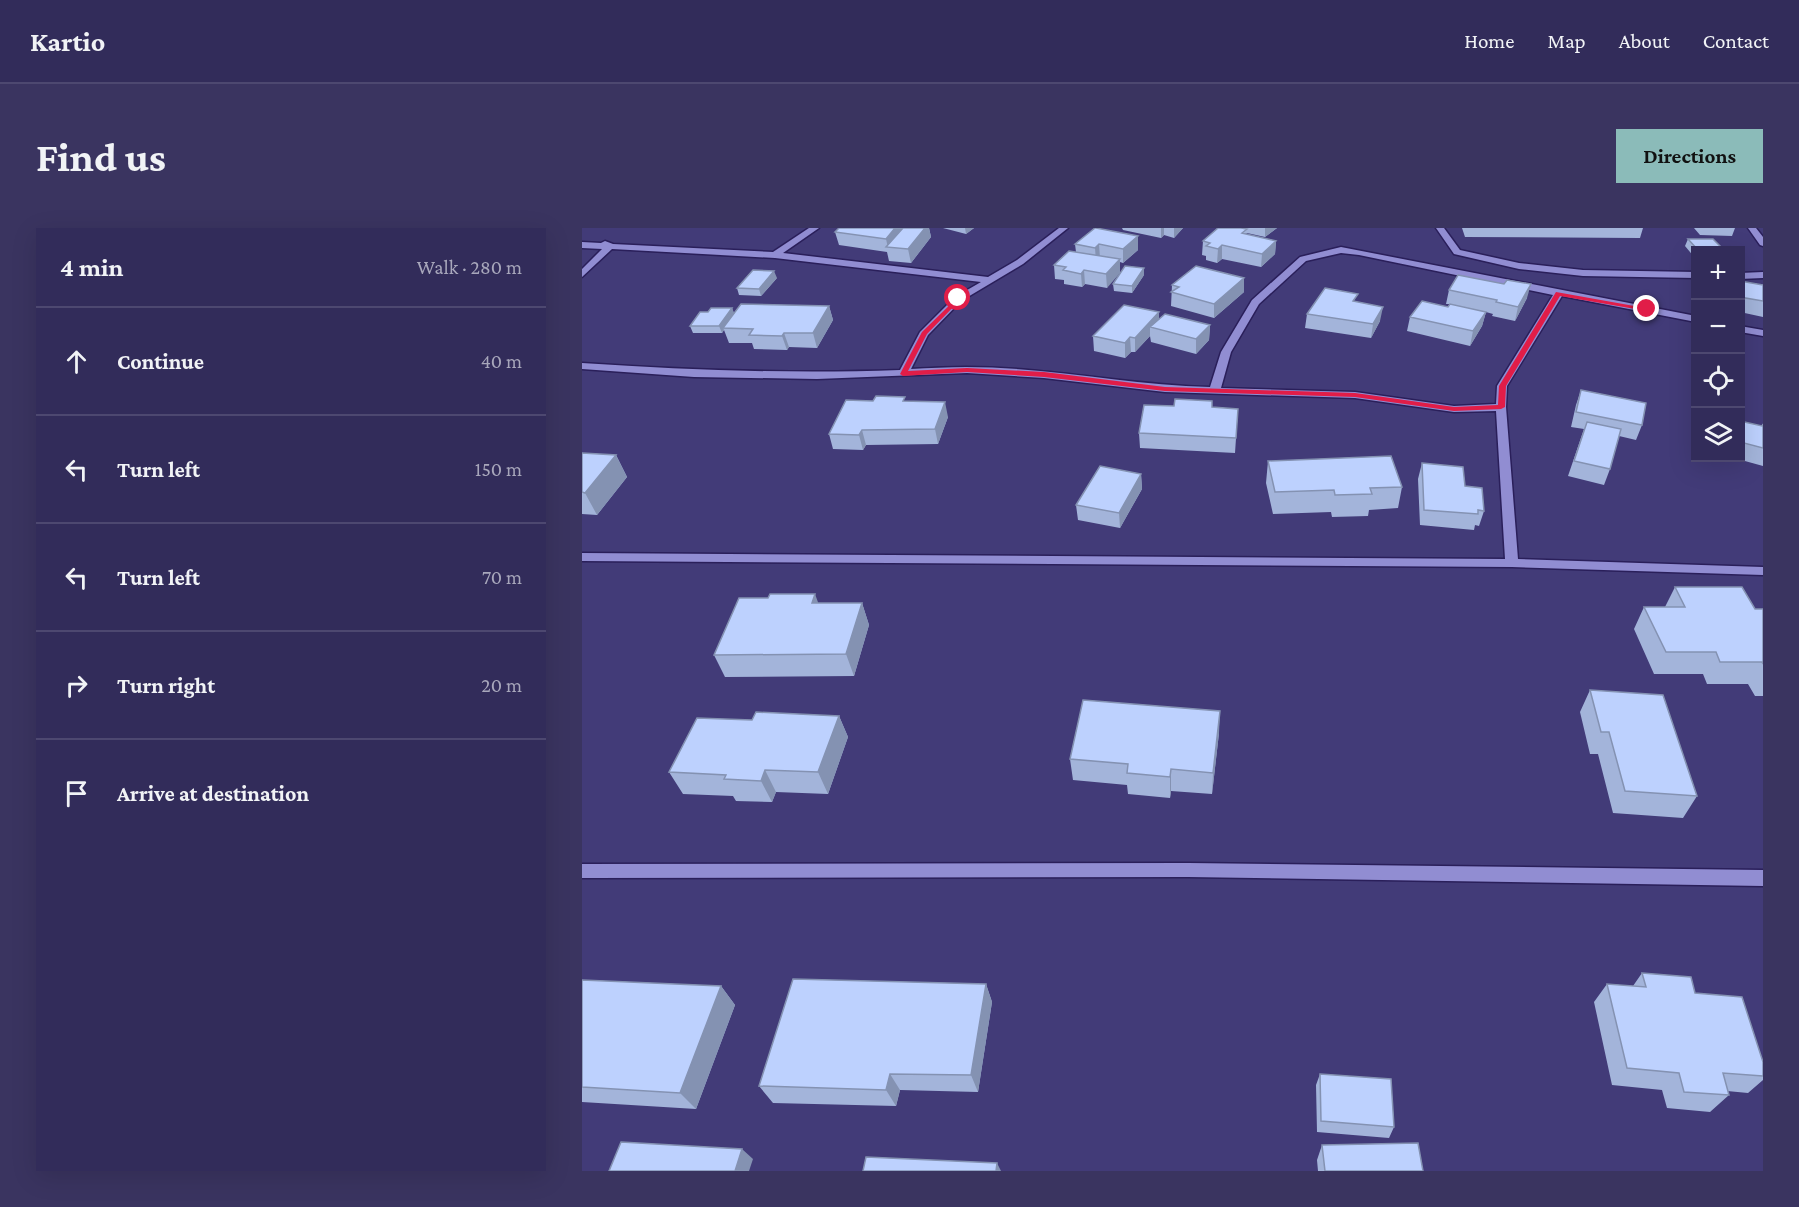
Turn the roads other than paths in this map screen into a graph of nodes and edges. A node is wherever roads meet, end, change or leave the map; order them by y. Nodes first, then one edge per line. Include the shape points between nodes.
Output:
1 (815, 228) edge
2 (1064, 228) edge
3 (1440, 228) edge
4 (1752, 228) edge
5 (582, 236) edge
6 (1763, 243) edge
7 (582, 245) edge
8 (610, 246) junction
9 (775, 255) junction
10 (582, 274) edge
11 (1691, 275) edge
12 (1745, 276) edge
13 (1763, 276) edge
14 (990, 280) junction
15 (1558, 293) junction
16 (1691, 319) edge
17 (1745, 330) edge
18 (1763, 333) edge
19 (582, 366) edge
20 (903, 374) junction
21 (1215, 389) junction
22 (1501, 407) junction
23 (582, 557) edge
24 (1512, 563) junction
25 (1763, 571) edge
26 (582, 871) edge
27 (1763, 878) edge

1 - 9 street
2 - 14 street
3 - 11 street via 1457,252 1519,266 1583,273
4 - 6 street
5 - 8 street
7 - 8 street
8 - 9 street
8 - 10 street
9 - 14 street
12 - 13 street
14 - 20 street via 958,298 924,334
15 - 16 street
15 - 21 street via 1359,252 1341,250 1315,255 1303,259 1255,302 1226,352
15 - 22 street via 1502,386
17 - 18 street
19 - 20 street via 705,374
20 - 21 street via 967,370 1165,389
21 - 22 street via 1355,395 1454,409
22 - 24 street
23 - 24 street
24 - 25 street
26 - 27 street via 1188,870

